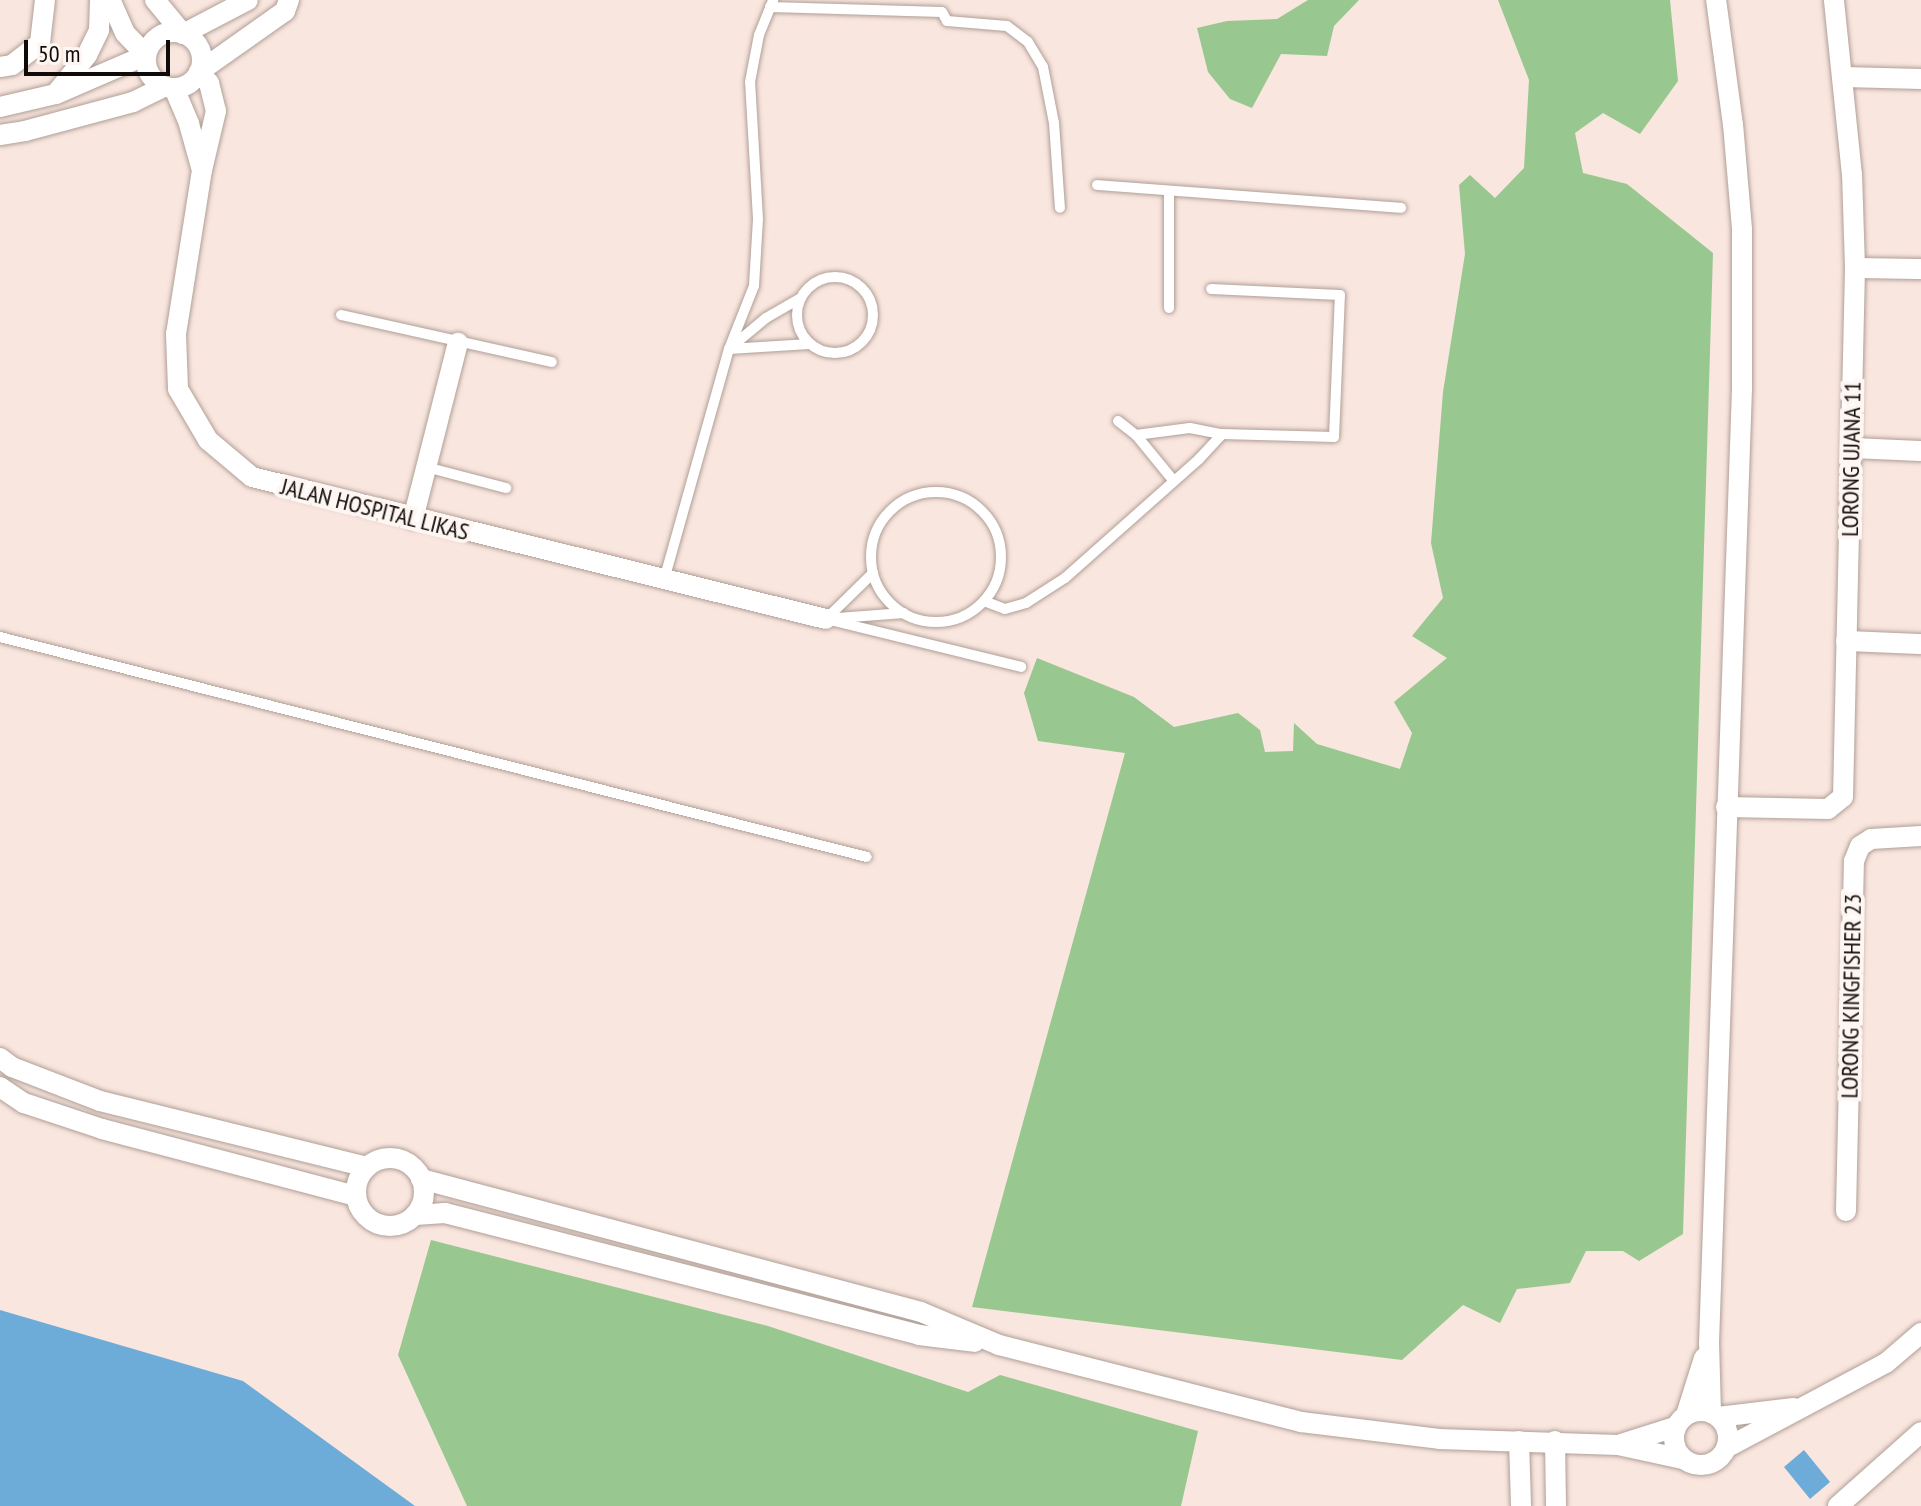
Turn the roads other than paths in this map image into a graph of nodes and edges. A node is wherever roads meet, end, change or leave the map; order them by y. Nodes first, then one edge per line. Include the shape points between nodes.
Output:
1 (45, 0) edge
2 (100, 0) edge
3 (110, 0) edge
4 (155, 0) edge
5 (248, 0) edge
6 (289, 0) edge
7 (1716, 0) edge
8 (1834, 0) edge
9 (772, 3) edge
10 (183, 34) junction
11 (146, 55) junction
12 (0, 67) edge
13 (199, 72) junction
14 (1844, 77) junction
15 (1921, 79) edge
16 (169, 88) junction
17 (56, 94) junction
18 (0, 107) edge
19 (25, 131) junction
20 (0, 135) edge
21 (0, 146) edge
22 (202, 170) junction
23 (1097, 185) dead end
24 (1169, 193) junction
25 (1060, 208) dead end
26 (1401, 208) dead end
27 (1855, 268) junction
28 (1921, 269) edge
29 (1211, 289) dead end
30 (800, 298) junction
31 (1169, 308) dead end
32 (341, 315) dead end
33 (458, 343) junction
34 (809, 344) junction
35 (729, 349) junction
36 (552, 362) dead end
37 (1118, 421) dead end
38 (1222, 434) junction
39 (1136, 435) junction
40 (1852, 448) junction
41 (1921, 451) edge
42 (426, 467) junction
43 (1173, 480) junction
44 (506, 488) dead end
45 (413, 519) junction
46 (873, 573) junction
47 (664, 581) junction
48 (984, 601) junction
49 (904, 613) junction
50 (826, 619) junction
51 (0, 637) edge
52 (1846, 641) junction
53 (1921, 644) edge
54 (1021, 667) dead end
55 (1726, 807) junction
56 (1921, 836) edge
57 (867, 857) dead end
58 (0, 1058) edge
59 (0, 1087) edge
60 (367, 1167) junction
61 (421, 1179) junction
62 (356, 1196) junction
63 (1846, 1211) dead end
64 (415, 1215) junction
65 (1921, 1333) edge
66 (1709, 1343) junction
67 (999, 1345) junction
68 (1804, 1406) junction
69 (1714, 1415) junction
70 (1681, 1421) junction
71 (1921, 1432) edge
72 (1519, 1441) junction
73 (1555, 1441) junction
74 (1618, 1445) junction
75 (1726, 1448) junction
76 (1683, 1459) junction
77 (1521, 1506) edge
78 (1556, 1506) edge
79 (1838, 1506) edge

1 - 12 street via 40,43 12,65
2 - 17 street via 99,30
3 - 11 street via 125,33
4 - 10 street
5 - 10 street
6 - 13 street via 285,11
7 - 55 street via 1742,229 1741,419
8 - 14 street, LORONG UJANA 11
9 - 25 lane via 942,12 947,21 1007,26 1028,42 1043,67 1054,123
9 - 35 lane via 750,82 758,219 754,286
10 - 11 street via 161,35
10 - 13 street via 200,51
11 - 16 street via 148,71
11 - 17 street
13 - 16 street via 189,84
13 - 22 street, JALAN HOSPITAL LIKAS via 209,83 216,111
14 - 15 street
14 - 27 street, LORONG UJANA 11
16 - 19 street
16 - 22 street via 189,124
17 - 18 street
19 - 20 street
19 - 21 street
22 - 45 street, JALAN HOSPITAL LIKAS via 176,334 178,389 208,440 252,477
23 - 24 lane
24 - 26 lane
24 - 31 lane
27 - 28 street
27 - 40 street, LORONG UJANA 11
29 - 38 lane via 1340,295 1334,437
30 - 34 lane via 800,330
30 - 34 lane via 818,280 845,277 866,291 874,313 867,336 854,349 829,353
30 - 35 lane
32 - 33 lane
33 - 36 lane
33 - 42 street
34 - 35 lane
35 - 47 lane
37 - 39 lane
38 - 39 lane via 1190,428
38 - 43 lane
39 - 43 lane
40 - 41 street
40 - 52 street, LORONG UJANA 11
42 - 44 lane
42 - 45 street
43 - 48 lane via 1065,578 1026,603 1005,609
45 - 47 street, JALAN HOSPITAL LIKAS
46 - 48 lane via 876,532 889,511 925,492 944,491 978,507 995,528 1002,554 998,578
46 - 49 lane via 885,597
46 - 50 lane
47 - 50 street, JALAN HOSPITAL LIKAS
48 - 49 lane via 948,621 930,622
49 - 50 lane
50 - 54 lane
51 - 57 lane
52 - 53 street
52 - 55 street, LORONG UJANA 11 via 1843,797 1838,805
55 - 66 street
56 - 63 street, LORONG KINGFISHER 23 via 1871,839 1860,846 1854,861
58 - 60 street via 100,1101
59 - 62 street via 24,1103 102,1129
60 - 61 street via 397,1159
60 - 62 street
61 - 64 street via 423,1198
61 - 67 street via 921,1312
62 - 64 street via 374,1223 396,1226
64 - 67 street via 445,1213 919,1335
65 - 68 street via 1886,1363
66 - 69 street
66 - 70 street
67 - 72 street via 1324,1426 1439,1439
68 - 69 street
68 - 75 street
69 - 70 street
69 - 75 street via 1727,1431
70 - 74 street
70 - 76 street via 1674,1444
71 - 79 street
72 - 73 street
72 - 77 street
73 - 74 street
73 - 78 street
74 - 76 street
75 - 76 street via 1707,1464

